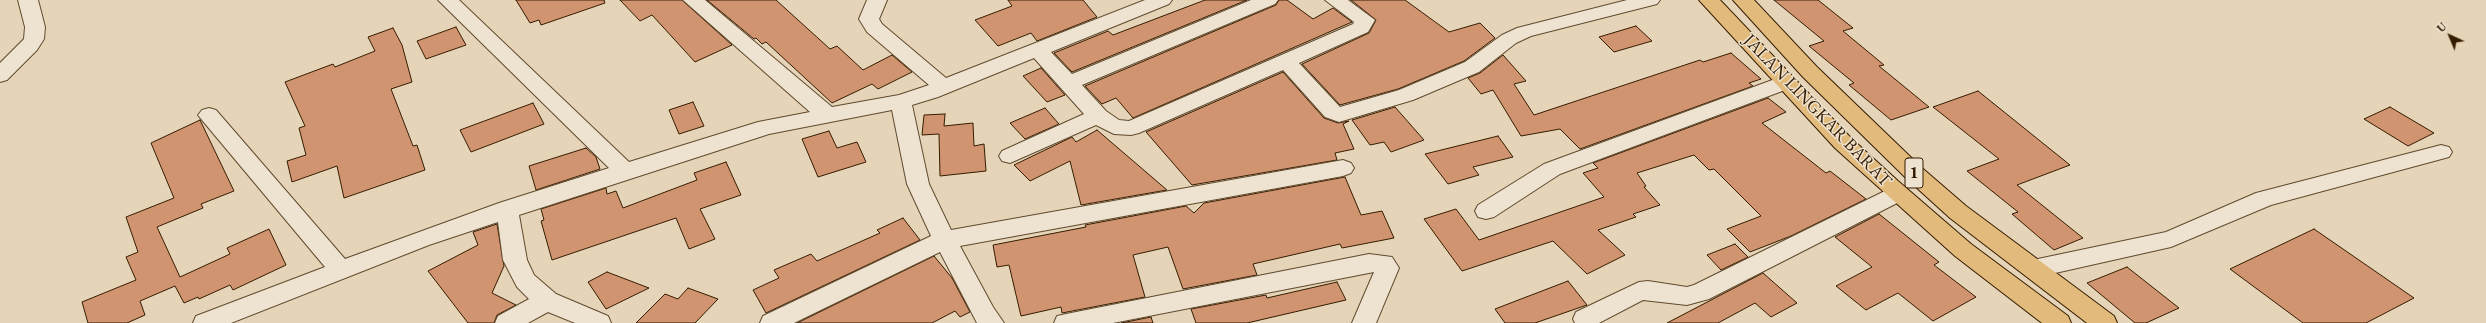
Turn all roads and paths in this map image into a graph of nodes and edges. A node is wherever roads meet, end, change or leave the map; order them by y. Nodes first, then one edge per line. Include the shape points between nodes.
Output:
1 (28, 0) edge
2 (448, 0) edge
3 (692, 0) edge
4 (877, 0) edge
5 (1162, 0) edge
6 (1268, 0) edge
7 (1335, 0) edge
8 (1650, 0) edge
9 (1709, 0) edge
10 (1743, 0) edge
11 (1038, 50) junction
12 (1286, 61) junction
13 (0, 75) edge
14 (1786, 82) junction
15 (1069, 83) junction
16 (944, 87) junction
17 (901, 101) junction
18 (826, 114) junction
19 (209, 116) dead end
20 (1098, 116) junction
21 (2441, 152) dead end
22 (1010, 156) dead end
23 (1344, 168) dead end
24 (625, 171) junction
25 (1897, 193) junction
26 (508, 209) junction
27 (1486, 211) dead end
28 (944, 240) junction
29 (2033, 269) junction
30 (341, 270) junction
31 (547, 301) junction
32 (1585, 319) dead end
33 (981, 320) edge
34 (205, 323) edge
35 (507, 323) edge
36 (599, 323) edge
37 (772, 323) edge
38 (1066, 323) edge
39 (1364, 323) edge
40 (2059, 323) edge
41 (2105, 323) edge

1 - 13 street via 35,27 34,39
2 - 24 street
3 - 18 street
4 - 16 street via 870,10 869,19 874,28
5 - 11 street
6 - 15 street
7 - 12 street via 1361,16 1365,24
8 - 12 street via 1524,32 1509,39 1472,67 1406,95 1339,115 1332,112
9 - 14 highway, JALAN LINGKAR BARAT / 1
10 - 29 highway, JALAN LINGKAR BARAT / 1 via 1810,72 1914,173 1958,212
11 - 15 street
11 - 16 street
12 - 20 street via 1131,128 1114,128
14 - 25 highway, JALAN LINGKAR BARAT / 1 via 1843,143
14 - 27 street via 1552,169
15 - 20 street
16 - 17 street
17 - 18 street
17 - 28 street via 918,184
18 - 24 street via 759,129
19 - 30 street
20 - 22 street
21 - 29 street via 2264,198 2171,239
23 - 28 street
24 - 26 street
25 - 32 street via 1700,293 1687,296 1639,291
25 - 40 highway, JALAN LINGKAR BARAT / 1 via 1963,250
26 - 30 street
26 - 31 street via 518,270 525,281
28 - 33 street
28 - 37 street
29 - 41 highway, JALAN LINGKAR BARAT / 1
30 - 34 street
31 - 35 street
31 - 36 street
38 - 39 street via 1384,263 1387,268

